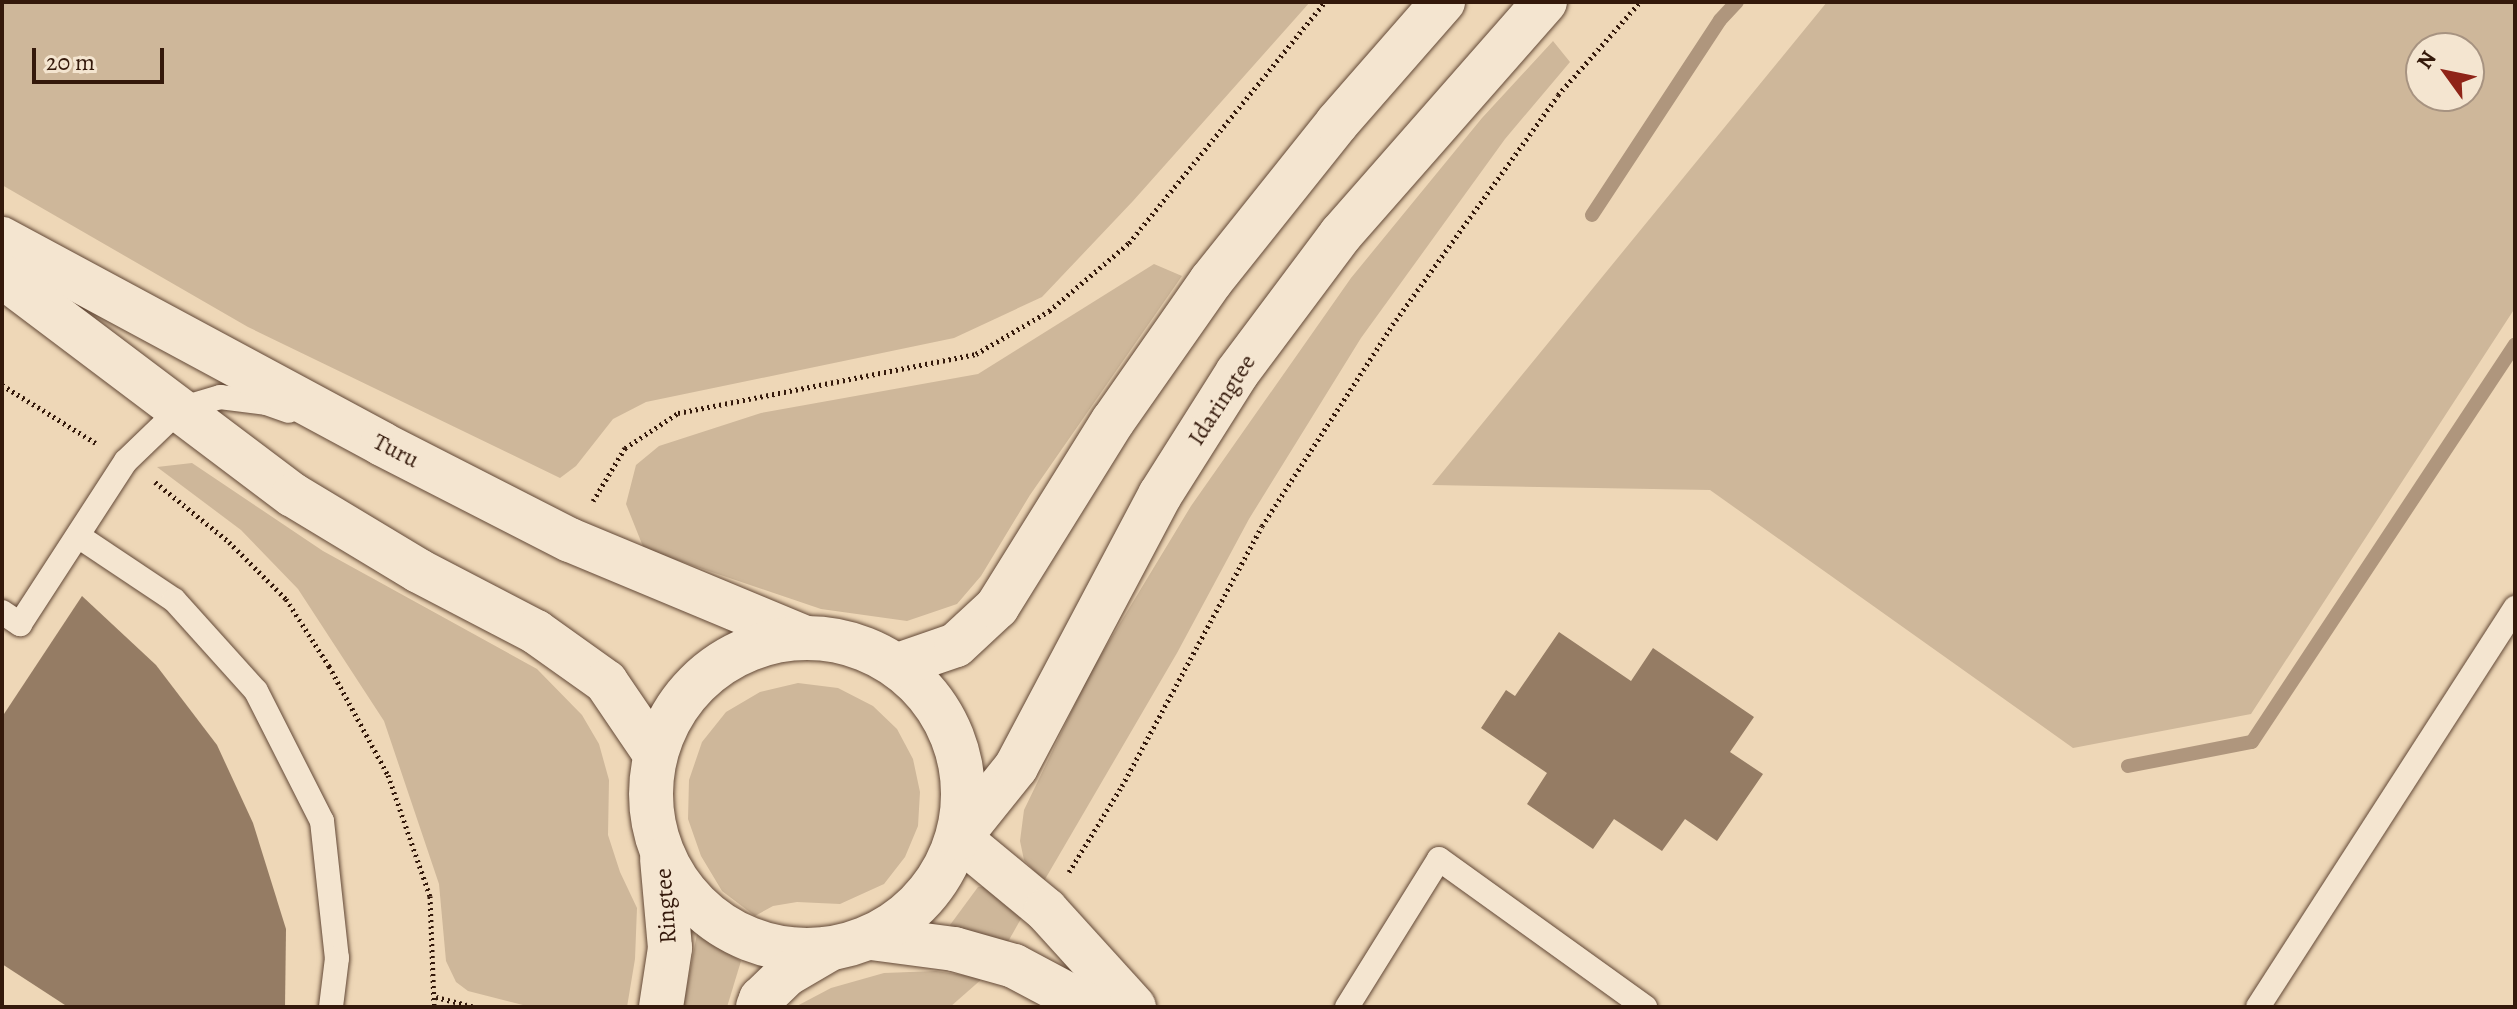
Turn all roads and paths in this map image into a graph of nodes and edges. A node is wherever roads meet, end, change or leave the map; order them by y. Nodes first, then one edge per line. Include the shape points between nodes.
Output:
1 (1325, 2) edge
2 (1443, 2) edge
3 (1545, 2) edge
4 (1640, 2) edge
5 (2, 239) edge
6 (2, 276) edge
7 (2, 385) edge
8 (180, 409) junction
9 (382, 444) junction
10 (126, 461) junction
11 (78, 536) junction
12 (570, 540) junction
13 (2515, 608) edge
14 (2, 612) edge
15 (803, 637) junction
16 (898, 665) junction
17 (655, 754) junction
18 (959, 838) junction
19 (662, 853) junction
20 (1046, 910) junction
21 (871, 938) junction
22 (828, 950) junction
23 (436, 997) junction
24 (331, 1007) edge
25 (434, 1007) edge
26 (475, 1007) edge
27 (661, 1007) edge
28 (758, 1007) edge
29 (1091, 1007) edge
30 (1134, 1007) edge
31 (1347, 1007) edge
32 (1645, 1007) edge
33 (2258, 1007) edge

1 - 12 path via 1129,243 1049,311 976,354 678,413 625,448
2 - 16 main road via 1337,123 1211,281 1113,421 997,607 956,645
3 - 18 main road, Idaringtee via 1341,234 1237,373 1160,495 1016,767
4 - 20 path via 1558,95 1388,333 1262,526 1122,786
5 - 9 main road, Turu
6 - 8 main road
7 - 10 path
8 - 9 lane via 220,397 266,403
8 - 10 lane
8 - 17 main road via 293,495 419,571 536,632 606,682
9 - 12 main road, Turu
10 - 11 lane
10 - 23 path via 286,599 329,666 388,775 430,896
11 - 14 lane via 20,624
11 - 24 lane via 174,600 256,691 322,821 337,958
12 - 15 main road, Turu
13 - 33 lane
15 - 16 main road via 847,642
15 - 17 main road via 770,641 709,671 685,694
16 - 18 main road via 933,699 956,742 965,790
17 - 19 main road via 650,787
18 - 20 main road
18 - 21 main road via 940,879 910,914
19 - 22 main road via 689,897 728,930 776,948
19 - 27 main road, Ringtee via 670,948
20 - 30 main road
21 - 22 main road
21 - 29 main road via 954,949 1014,966
22 - 28 main road via 787,974
23 - 25 path
23 - 26 path
31 - 32 lane via 1439,859

